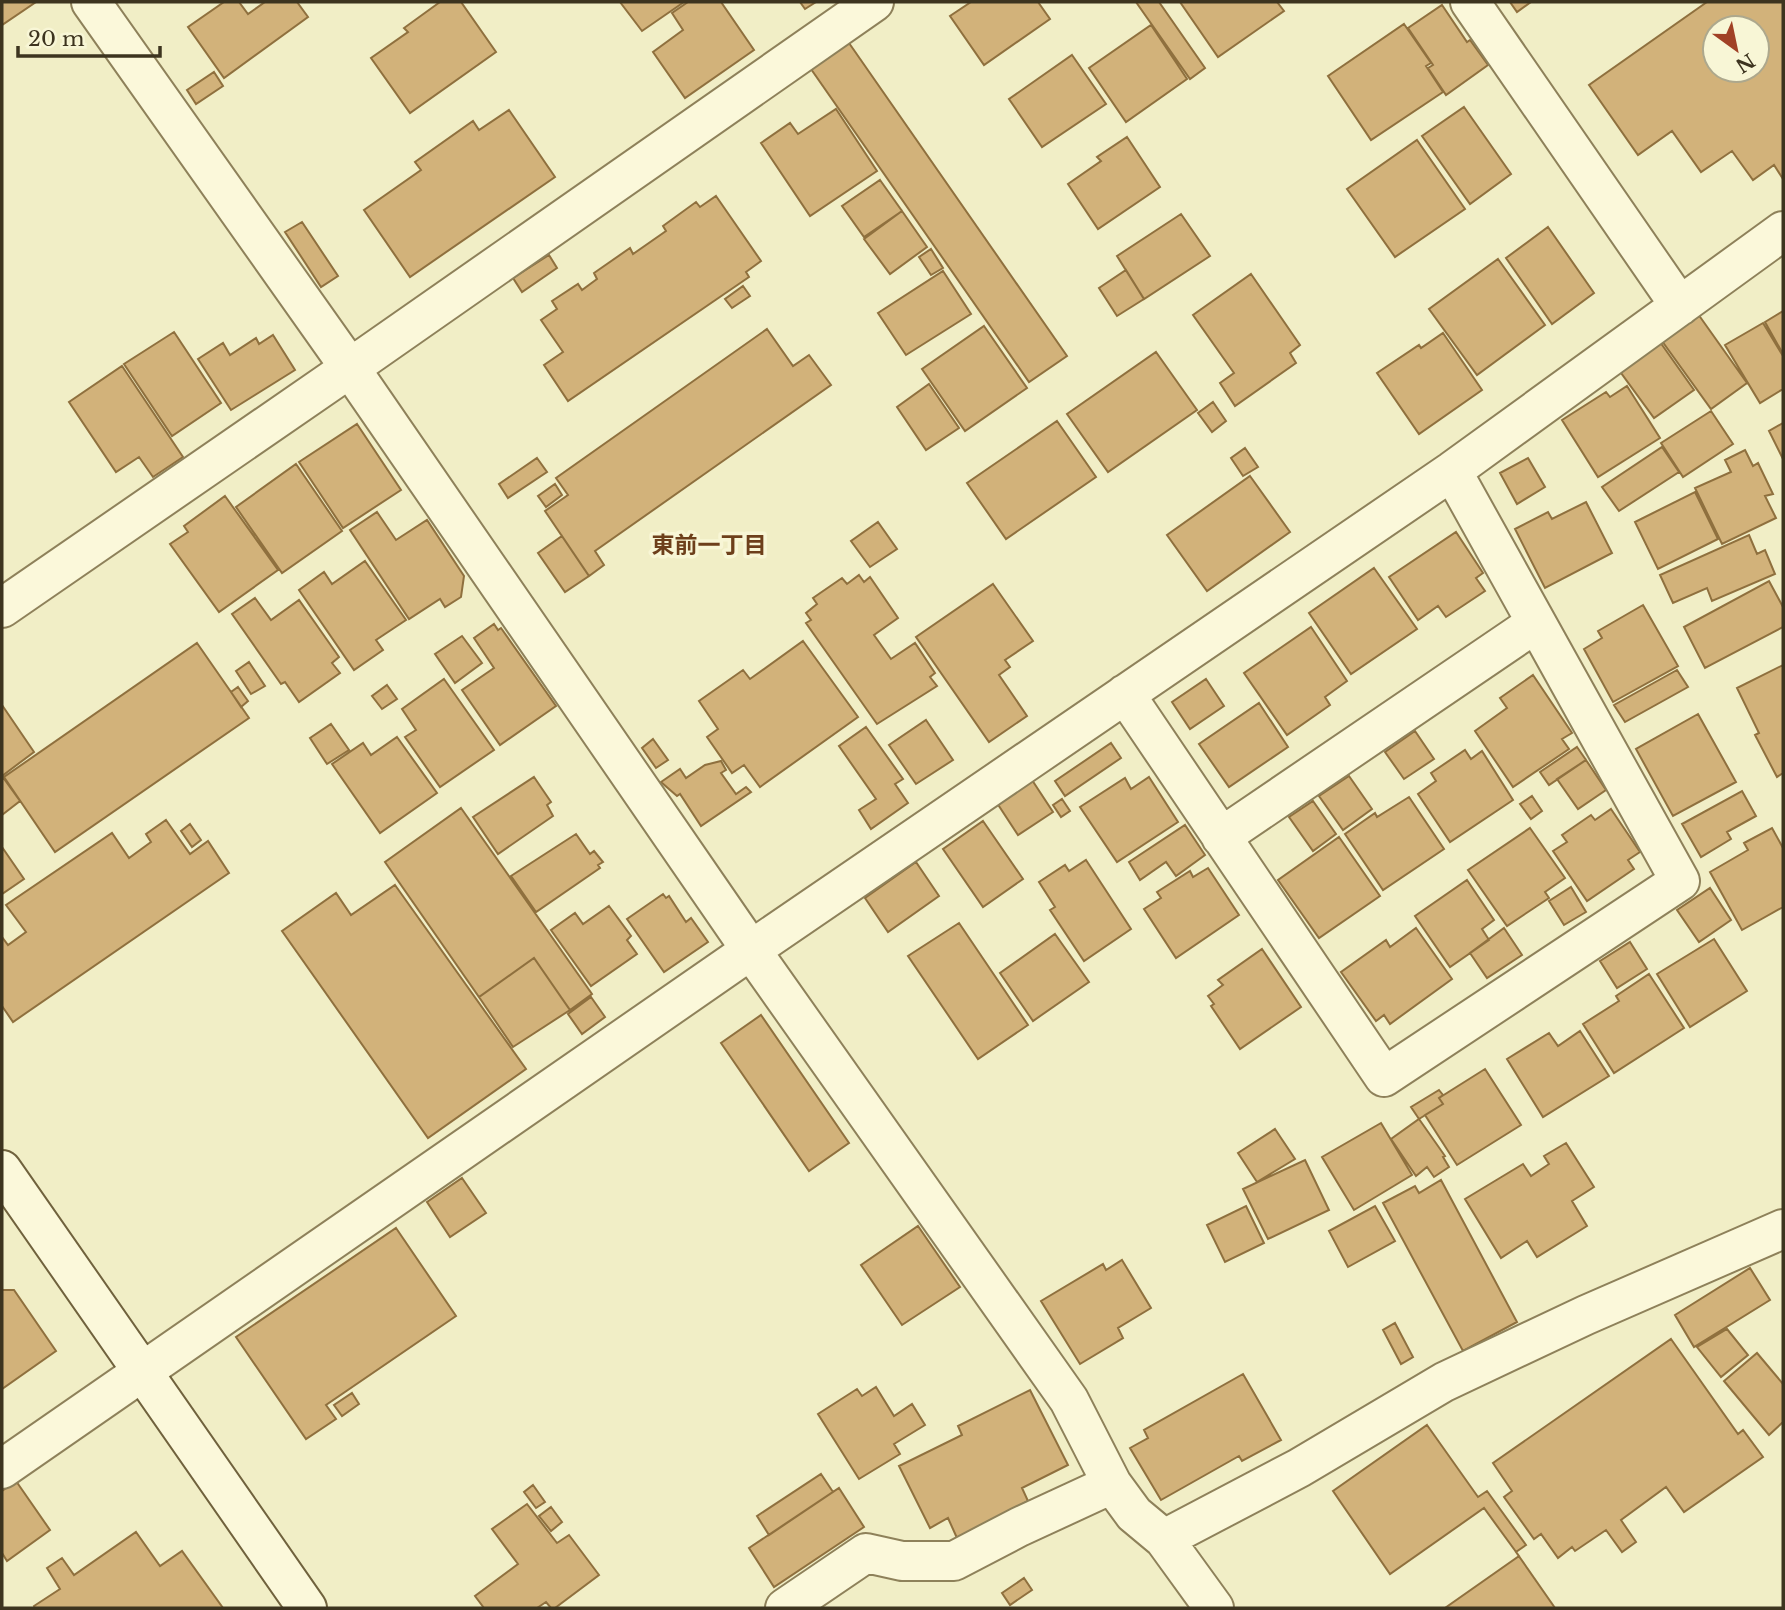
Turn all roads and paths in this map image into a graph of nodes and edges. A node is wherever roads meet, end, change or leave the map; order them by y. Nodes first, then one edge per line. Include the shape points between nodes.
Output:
1 (91, 2) edge
2 (874, 2) edge
3 (1470, 2) edge
4 (1782, 234) edge
5 (1680, 306) junction
6 (350, 368) junction
7 (1452, 471) junction
8 (2, 608) edge
9 (1536, 623) junction
10 (1125, 694) junction
11 (1221, 837) junction
12 (751, 950) junction
13 (2, 1170) edge
14 (1783, 1229) edge
15 (142, 1373) junction
16 (2, 1469) edge
17 (1112, 1484) junction
18 (1164, 1539) junction
19 (307, 1608) edge
20 (785, 1608) edge
21 (1214, 1608) edge

1 - 6 street
2 - 6 street
3 - 5 street
4 - 5 street
5 - 7 street
6 - 8 street
6 - 12 street
7 - 9 street
7 - 10 street
9 - 11 street
9 - 11 street via 1680,881 1384,1077
10 - 11 street
10 - 12 street
12 - 15 street
12 - 17 street via 1069,1400
13 - 15 street
14 - 18 street via 1444,1382 1299,1468
15 - 16 street
15 - 19 street
17 - 18 street via 1135,1514
17 - 20 street via 954,1560 902,1561 866,1553
18 - 21 street

